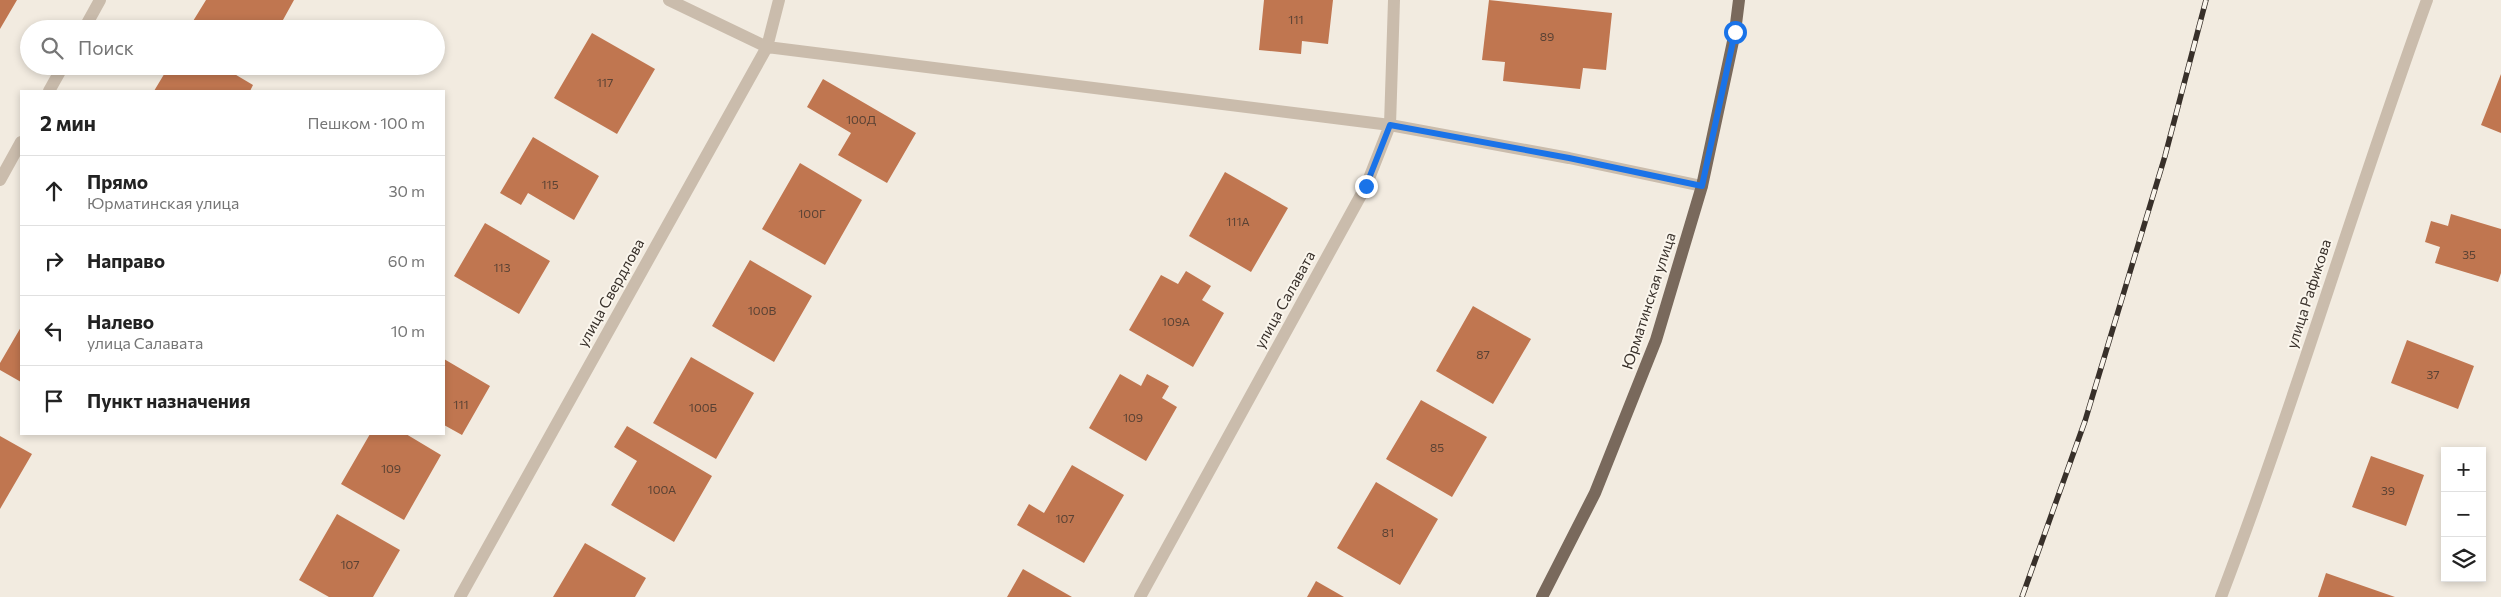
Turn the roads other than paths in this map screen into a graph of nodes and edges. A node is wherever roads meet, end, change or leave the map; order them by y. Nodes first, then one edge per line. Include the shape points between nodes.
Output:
1 (100, 0) edge
2 (669, 0) edge
3 (779, 0) edge
4 (1394, 0) edge
5 (1739, 0) edge
6 (2428, 0) edge
7 (89, 20) edge
8 (767, 47) junction
9 (58, 75) edge
10 (50, 90) edge
11 (1390, 125) junction
12 (20, 144) edge
13 (0, 180) edge
14 (1702, 186) junction
15 (460, 597) edge
16 (1140, 597) edge
17 (1542, 597) edge
18 (2221, 597) edge

1 - 7 street
2 - 8 street
3 - 8 street, улица Свердлова
4 - 11 street, улица Салавата
5 - 14 main road, Юрматинская улица
6 - 18 street, улица Рафикова via 2388,108 2260,495
8 - 11 street
8 - 15 street, улица Свердлова
9 - 10 street
11 - 14 street
11 - 16 street, улица Салавата via 1366,186
12 - 13 street
14 - 17 main road, Юрматинская улица via 1656,340 1596,493

